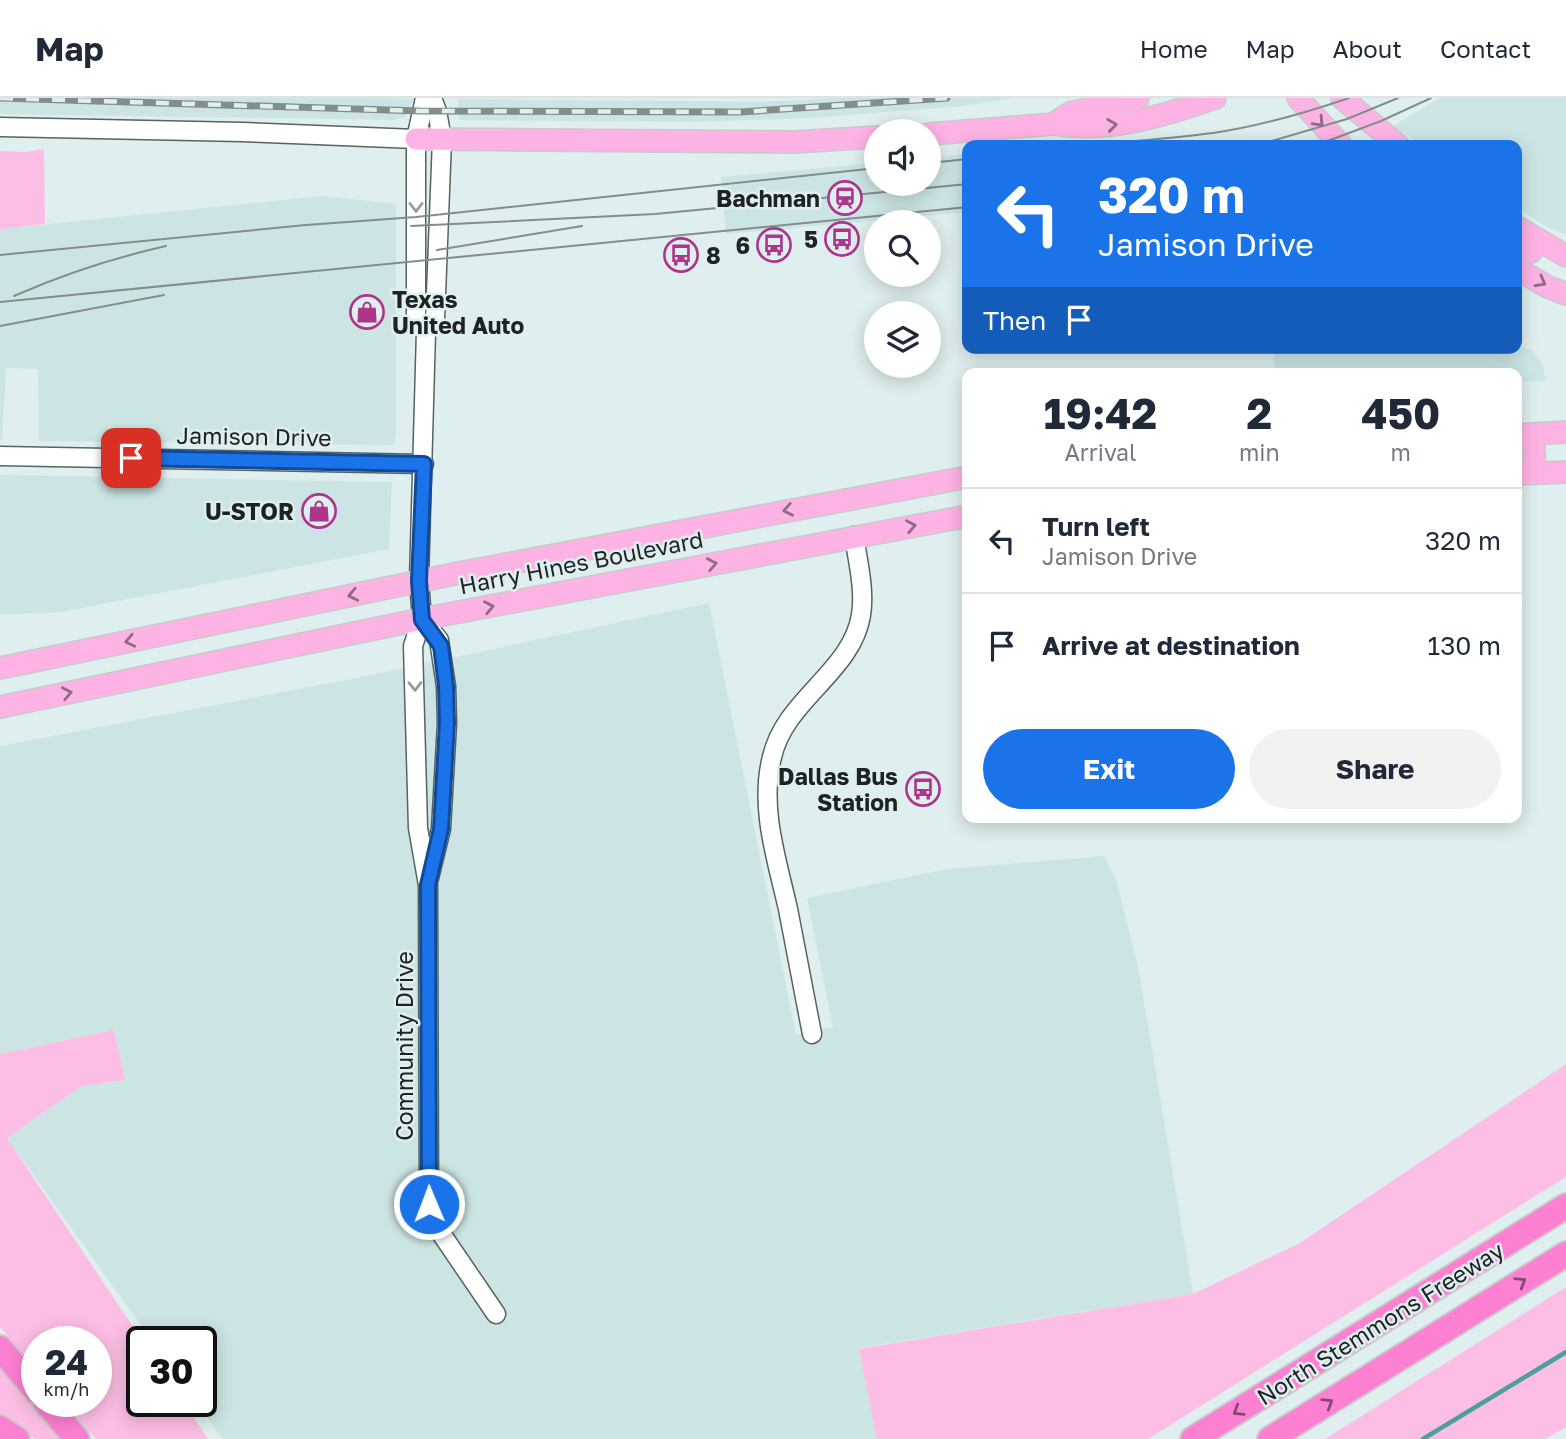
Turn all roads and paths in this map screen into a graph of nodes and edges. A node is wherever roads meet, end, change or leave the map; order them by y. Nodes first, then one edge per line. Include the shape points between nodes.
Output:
1 (425, 98) edge
2 (432, 98) edge
3 (1138, 98) edge
4 (1215, 98) edge
5 (1298, 98) edge
6 (1342, 98) edge
7 (1053, 124) junction
8 (0, 127) edge
9 (941, 133) edge
10 (864, 138) edge
11 (416, 139) junction
12 (442, 139) junction
13 (1336, 140) edge
14 (1392, 140) edge
15 (1522, 230) edge
16 (1540, 240) junction
17 (1522, 251) edge
18 (1566, 256) edge
19 (1522, 272) edge
20 (1566, 294) edge
21 (426, 331) junction
22 (1566, 432) edge
23 (1525, 434) edge
24 (0, 456) edge
25 (424, 464) junction
26 (1566, 472) edge
27 (1526, 474) edge
28 (962, 478) edge
29 (855, 497) junction
30 (962, 517) edge
31 (855, 536) junction
32 (419, 581) junction
33 (422, 620) junction
34 (4, 665) edge
35 (0, 707) edge
36 (428, 885) junction
37 (812, 1034) dead end
38 (1566, 1206) edge
39 (1566, 1254) edge
40 (496, 1314) dead end
41 (0, 1348) edge
42 (21, 1372) edge
43 (59, 1417) edge
44 (0, 1428) edge
45 (17, 1439) edge
46 (77, 1439) edge
47 (1194, 1439) edge
48 (1270, 1439) edge

1 - 11 street, Community Drive
2 - 12 street, Community Drive
3 - 7 main road via 1070,113
7 -> 4 main road via 1105,126 1147,119
5 -> 13 main road
6 - 14 main road
7 - 9 main road
8 - 11 street
10 - 12 main road via 794,142
11 - 12 main road
11 -> 21 street, Community Drive via 416,322
12 - 21 street, Community Drive via 435,320
15 - 16 main road
16 - 17 main road via 1531,252
16 - 18 main road
19 -> 20 main road
21 - 25 street, Community Drive
22 - 23 main road
23 - 27 main road
24 - 25 street, Jamison Drive
25 - 32 street, Community Drive
26 - 27 main road
28 - 29 main road, Harry Hines Boulevard
29 - 31 main road
29 -> 32 main road, Harry Hines Boulevard
31 -> 30 main road, Harry Hines Boulevard
33 -> 31 main road, Harry Hines Boulevard
31 - 37 street via 863,595 856,635 836,666 790,716 771,757 768,778 771,827
32 - 33 street, Community Drive
32 -> 34 main road, Harry Hines Boulevard
35 -> 33 main road, Harry Hines Boulevard
33 -> 36 street, Community Drive via 413,646 418,828
33 - 36 street, Community Drive via 439,640 447,723 441,829
36 - 40 street, Community Drive via 429,1204 434,1223
38 -> 47 highway, North Stemmons Freeway
48 -> 39 highway, North Stemmons Freeway
41 - 42 highway
43 - 46 highway
44 - 45 highway

